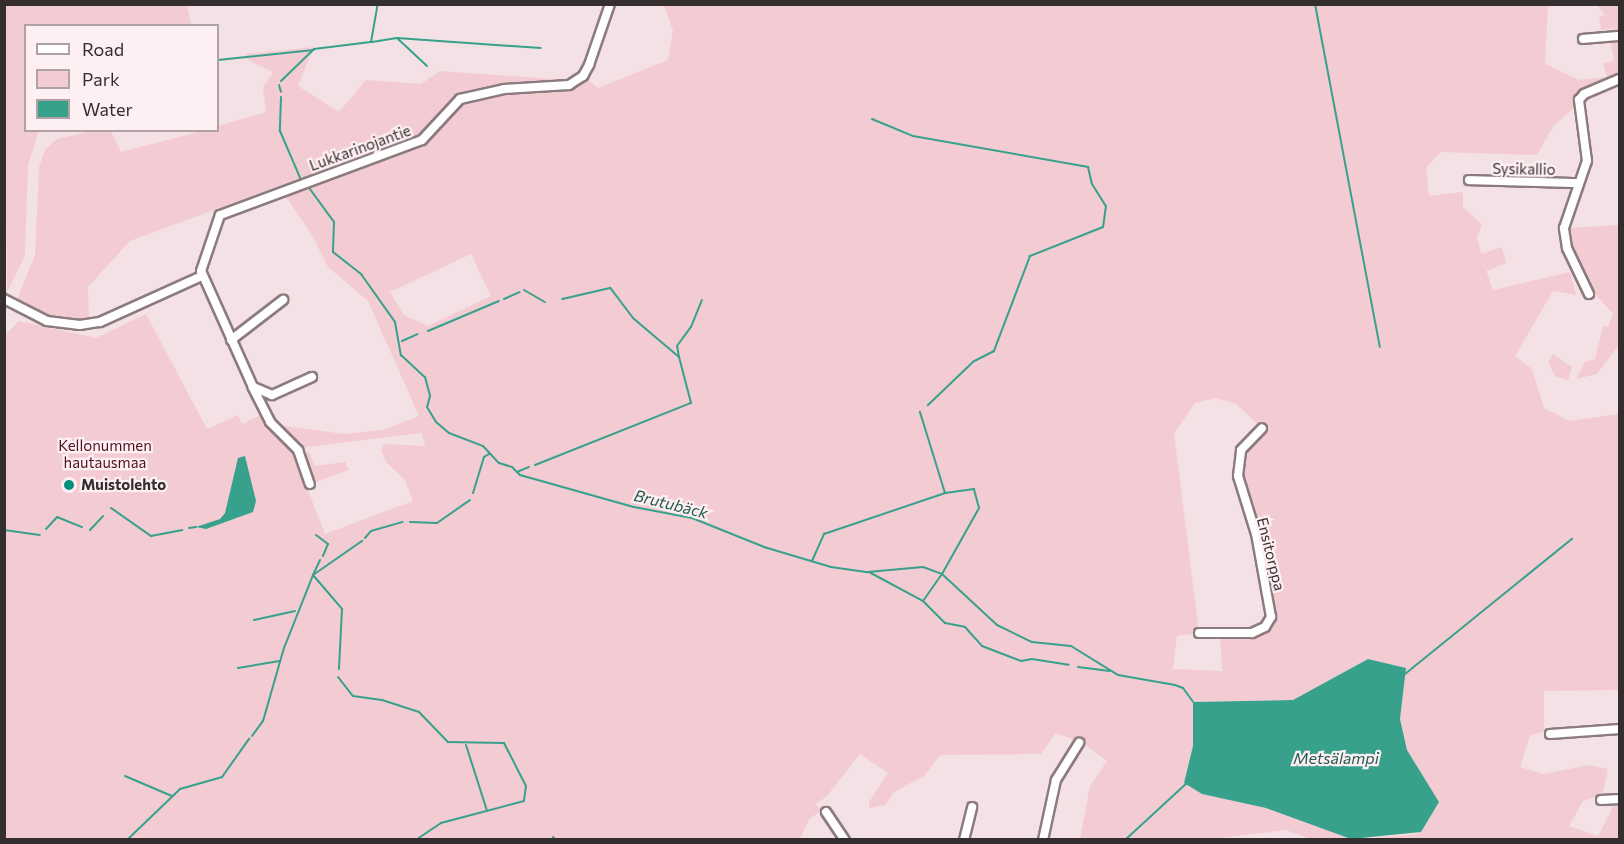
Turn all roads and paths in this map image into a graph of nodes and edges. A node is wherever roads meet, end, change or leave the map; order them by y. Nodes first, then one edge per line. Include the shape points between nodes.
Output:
1 (610, 4) edge
2 (1620, 36) edge
3 (1583, 39) dead end
4 (1620, 79) edge
5 (1469, 180) dead end
6 (1578, 183) junction
7 (202, 276) junction
8 (1589, 294) dead end
9 (4, 299) edge
10 (283, 300) dead end
11 (231, 340) junction
12 (312, 377) dead end
13 (253, 387) junction
14 (1262, 428) dead end
15 (310, 484) dead end
16 (1199, 633) dead end
17 (1620, 729) edge
18 (1550, 734) dead end
19 (1079, 743) dead end
20 (1620, 799) edge
21 (1601, 800) dead end
22 (972, 807) dead end
23 (826, 812) dead end
24 (845, 840) edge
25 (964, 840) edge
26 (1043, 840) edge

1 - 7 street, Lukkarinojantie via 589,65 569,85 504,89 460,99 422,140 220,215 202,265
2 - 3 street
4 - 6 street via 1584,93 1579,103 1587,161
5 - 6 street, Sysikallio
6 - 8 street via 1568,212 1565,239
7 - 9 street via 100,322 80,325 47,321
7 - 11 street
10 - 11 street
11 - 13 street
12 - 13 street via 272,395
13 - 15 street via 270,423 298,450
14 - 16 street, Ensitorppa via 1245,443 1237,466 1271,607 1268,624 1252,633
17 - 18 street
19 - 26 street via 1056,780
20 - 21 street
22 - 25 street
23 - 24 street

